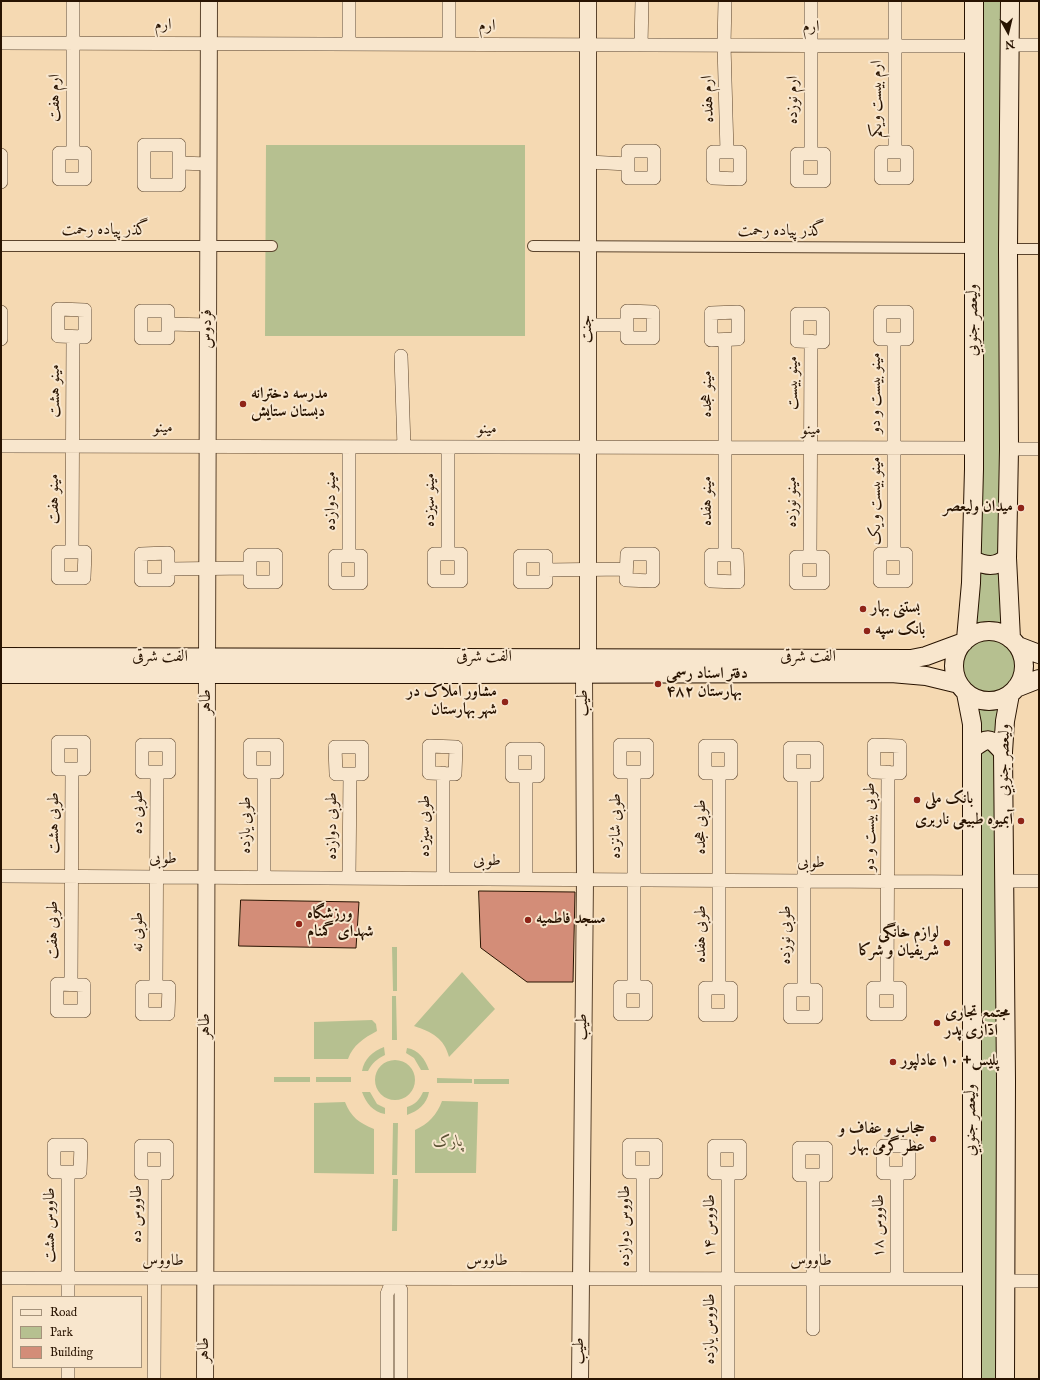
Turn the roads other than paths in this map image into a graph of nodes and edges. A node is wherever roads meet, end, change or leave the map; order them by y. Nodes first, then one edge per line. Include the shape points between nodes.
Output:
1 (73, 1) edge
2 (209, 1) edge
3 (349, 1) edge
4 (449, 1) edge
5 (588, 1) edge
6 (642, 1) edge
7 (725, 1) edge
8 (811, 1) edge
9 (896, 1) edge
10 (974, 1) edge
11 (1010, 1) edge
12 (1, 43) edge
13 (73, 43) junction
14 (209, 44) junction
15 (349, 44) junction
16 (448, 44) junction
17 (588, 45) junction
18 (641, 45) junction
19 (724, 45) junction
20 (811, 45) junction
21 (1009, 45) junction
22 (1039, 45) edge
23 (896, 46) junction
24 (974, 46) junction
25 (727, 152) dead end
26 (895, 152) dead end
27 (73, 153) dead end
28 (811, 154) dead end
29 (1, 155) edge
30 (588, 162) junction
31 (179, 164) dead end
32 (208, 164) junction
33 (628, 164) dead end
34 (1, 182) edge
35 (1, 246) edge
36 (272, 246) dead end
37 (533, 246) dead end
38 (208, 247) junction
39 (588, 247) junction
40 (974, 248) junction
41 (1008, 249) junction
42 (1039, 249) edge
43 (1, 312) edge
44 (168, 324) dead end
45 (208, 325) junction
46 (588, 325) junction
47 (627, 325) dead end
48 (73, 337) dead end
49 (1, 339) edge
50 (894, 339) dead end
51 (726, 340) dead end
52 (811, 341) dead end
53 (401, 356) dead end
54 (1, 446) edge
55 (72, 446) junction
56 (208, 446) junction
57 (349, 447) junction
58 (404, 447) junction
59 (448, 447) junction
60 (588, 447) junction
61 (725, 448) junction
62 (811, 448) junction
63 (894, 448) junction
64 (974, 448) junction
65 (1009, 449) junction
66 (1039, 449) edge
67 (72, 552) dead end
68 (448, 554) dead end
69 (894, 554) dead end
70 (725, 555) dead end
71 (349, 556) dead end
72 (810, 557) dead end
73 (1007, 558) junction
74 (972, 560) junction
75 (168, 568) dead end
76 (207, 568) junction
77 (250, 568) dead end
78 (626, 569) dead end
79 (546, 570) dead end
80 (588, 570) junction
81 (965, 640) junction
82 (1014, 643) junction
83 (1039, 654) edge
84 (1, 657) edge
85 (207, 665) junction
86 (586, 666) junction
87 (1, 674) edge
88 (1039, 679) edge
89 (962, 688) junction
90 (1013, 691) junction
91 (972, 748) junction
92 (1003, 752) junction
93 (72, 769) dead end
94 (156, 772) dead end
95 (264, 772) dead end
96 (634, 772) dead end
97 (888, 772) dead end
98 (443, 773) dead end
99 (719, 773) dead end
100 (350, 774) dead end
101 (804, 775) dead end
102 (526, 776) dead end
103 (1, 876) edge
104 (72, 876) junction
105 (156, 877) junction
106 (206, 877) junction
107 (264, 877) junction
108 (349, 878) junction
109 (443, 879) junction
110 (526, 879) junction
111 (585, 880) junction
112 (634, 880) junction
113 (719, 880) junction
114 (804, 881) junction
115 (1005, 881) junction
116 (888, 882) junction
117 (972, 882) junction
118 (1039, 882) edge
119 (71, 984) dead end
120 (156, 987) dead end
121 (634, 987) dead end
122 (719, 988) dead end
123 (887, 988) dead end
124 (804, 990) dead end
125 (68, 1172) dead end
126 (644, 1172) dead end
127 (155, 1173) dead end
128 (728, 1173) dead end
129 (897, 1173) dead end
130 (813, 1175) dead end
131 (1, 1278) edge
132 (68, 1278) junction
133 (155, 1278) junction
134 (205, 1279) junction
135 (393, 1279) junction
136 (580, 1279) junction
137 (643, 1279) junction
138 (728, 1279) junction
139 (813, 1279) junction
140 (897, 1279) junction
141 (972, 1279) junction
142 (1005, 1281) junction
143 (1039, 1281) edge
144 (68, 1296) edge
145 (814, 1329) dead end
146 (68, 1368) edge
147 (68, 1379) edge
148 (154, 1379) edge
149 (205, 1379) edge
150 (387, 1379) edge
151 (401, 1379) edge
152 (580, 1379) edge
153 (728, 1379) edge
154 (972, 1379) edge
155 (1005, 1379) edge

1 - 13 street, ارم هفت
2 - 14 street, فردوس
3 - 15 street
4 - 16 street
5 - 17 street, جنت
6 - 18 street
7 - 19 street, ارم هفده
8 - 20 street, ارم نوزده
9 - 23 street, ارم بیست ویکم
10 - 24 main road, وليعصر جنوبي
11 - 21 main road
12 - 13 street, ارم
13 - 14 street, ارم
13 - 27 street, ارم هفت
14 - 15 street, ارم
14 - 32 street, فردوس
15 - 16 street, ارم
16 - 17 street, ارم
17 - 18 street, ارم
17 - 30 street, جنت
18 - 19 street, ارم
19 - 20 street, ارم
19 - 25 street, ارم هفده
20 - 23 street, ارم
20 - 28 street, ارم نوزده
21 - 22 street
21 - 41 main road
23 - 24 street, ارم
23 - 26 street, ارم بیست ویکم
24 - 40 main road, وليعصر جنوبي
29 - 34 street
30 - 33 street
30 - 39 street, جنت
31 - 32 street
32 - 38 street, فردوس
35 - 38 street, گذر پیاده رحمت
36 - 38 street, گذر پیاده رحمت
37 - 39 street, گذر پیاده رحمت
38 - 45 street, فردوس
39 - 40 street, گذر پیاده رحمت
39 - 46 street, جنت
40 - 64 main road, وليعصر جنوبي
41 - 42 street
41 - 65 main road
43 - 49 street
44 - 45 street
45 - 56 street, فردوس
46 - 47 street
46 - 60 street, جنت
48 - 55 street, مینو هشت
50 - 63 street, مینو بیست و دو
51 - 61 street, مینو هجده
52 - 62 street, مینو بیست
53 - 58 street
54 - 55 street, مینو
55 - 56 street, مینو
55 - 67 street, مینو هفت
56 - 57 street, مینو
56 - 76 street, فردوس
57 - 58 street, مینو
57 - 71 street, مینو دوازده
58 - 59 street, مینو
59 - 60 street, مینو
59 - 68 street, مینو سیزده
60 - 61 street, مینو
60 - 80 street, جنت
61 - 62 street, مینو
61 - 70 street, مینو هفده
62 - 63 street, مینو
62 - 72 street, مینو نوزده
63 - 64 street, مینو
63 - 69 street, مینو بیست و یک
64 - 74 main road, وليعصر جنوبي
65 - 66 street
65 - 73 main road
73 - 74 main road via 1000,564 989,566
73 - 82 main road
74 - 81 main road, وليعصر جنوبي
75 - 76 street
76 - 77 street
76 - 85 street, فردوس
78 - 80 street
79 - 80 street
80 - 86 street, جنت
81 - 82 main road via 974,634 993,632 1003,634
81 - 86 main road, الفت شرقی via 926,656 911,659
81 - 89 main road via 958,649 954,662 955,676
82 - 83 main road
82 - 90 main road via 1022,654 1024,663 1020,681
84 - 85 main road, الفت شرقی
85 - 86 main road, الفت شرقی
85 - 87 main road, الفت شرقی
85 - 106 street, طاهر
86 - 89 main road, الفت شرقی via 891,673 926,676
86 - 111 street, طیب
88 - 90 main road
89 - 90 main road via 974,698 993,701
89 - 91 main road, وليعصر جنوبي via 972,724
90 - 92 main road, وليعصر جنوبي via 1005,721
91 - 92 main road via 982,741 989,740 994,741
91 - 117 main road, وليعصر جنوبي
92 - 115 main road, وليعصر جنوبي
93 - 104 street, طوبی هشت
94 - 105 street, طوبی ده
95 - 107 street, طوبی یازده
96 - 112 street, طوبی شانزده
97 - 116 street, طوبی بیست و دو
98 - 109 street, طوبی سیزده
99 - 113 street, طوبی هجده
100 - 108 street, طوبی دوازده
101 - 114 street, طوبی نوزده
102 - 110 street
103 - 104 street, طوبی
104 - 105 street, طوبی
104 - 119 street, طوبی هفت
105 - 106 street, طوبی
105 - 120 street, طوبی نه
106 - 107 street, طوبی
106 - 134 street, طاهر
107 - 108 street, طوبی
108 - 109 street, طوبی
109 - 110 street, طوبی
110 - 111 street, طوبی
111 - 112 street, طوبی
111 - 136 street, طیب
112 - 113 street, طوبی
112 - 121 street, طوبی شانزده
113 - 114 street, طوبی
113 - 122 street, طوبی هفده
114 - 116 street, طوبی
114 - 124 street, طوبی نوزده
115 - 118 street
115 - 142 main road, وليعصر جنوبي
116 - 117 street, طوبی
116 - 123 street, طوبی بیست و دو
117 - 141 main road, وليعصر جنوبي
125 - 132 street, طاووس هشت
126 - 137 street, طاووس دوازده
127 - 133 street, طاووس ده
128 - 138 street, طاووس ۱۴
129 - 140 street, طاووس ۱۸
130 - 139 street
131 - 132 street, طاووس
132 - 133 street, طاووس
132 - 144 street, طاووس هشت
133 - 134 street, طاووس
133 - 148 street, طاووس ده
134 - 135 street, طاووس
134 - 149 street, طاهر
135 - 136 street, طاووس
135 - 150 street via 387,1294
135 - 151 street via 401,1290
136 - 137 street, طاووس
136 - 152 street, طیب
137 - 138 street, طاووس
138 - 139 street, طاووس
138 - 153 street, طاووس یازده
139 - 140 street, طاووس
139 - 145 street
140 - 141 street, طاووس
141 - 154 main road, وليعصر جنوبي
142 - 143 street
142 - 155 main road, وليعصر جنوبي
146 - 147 street

